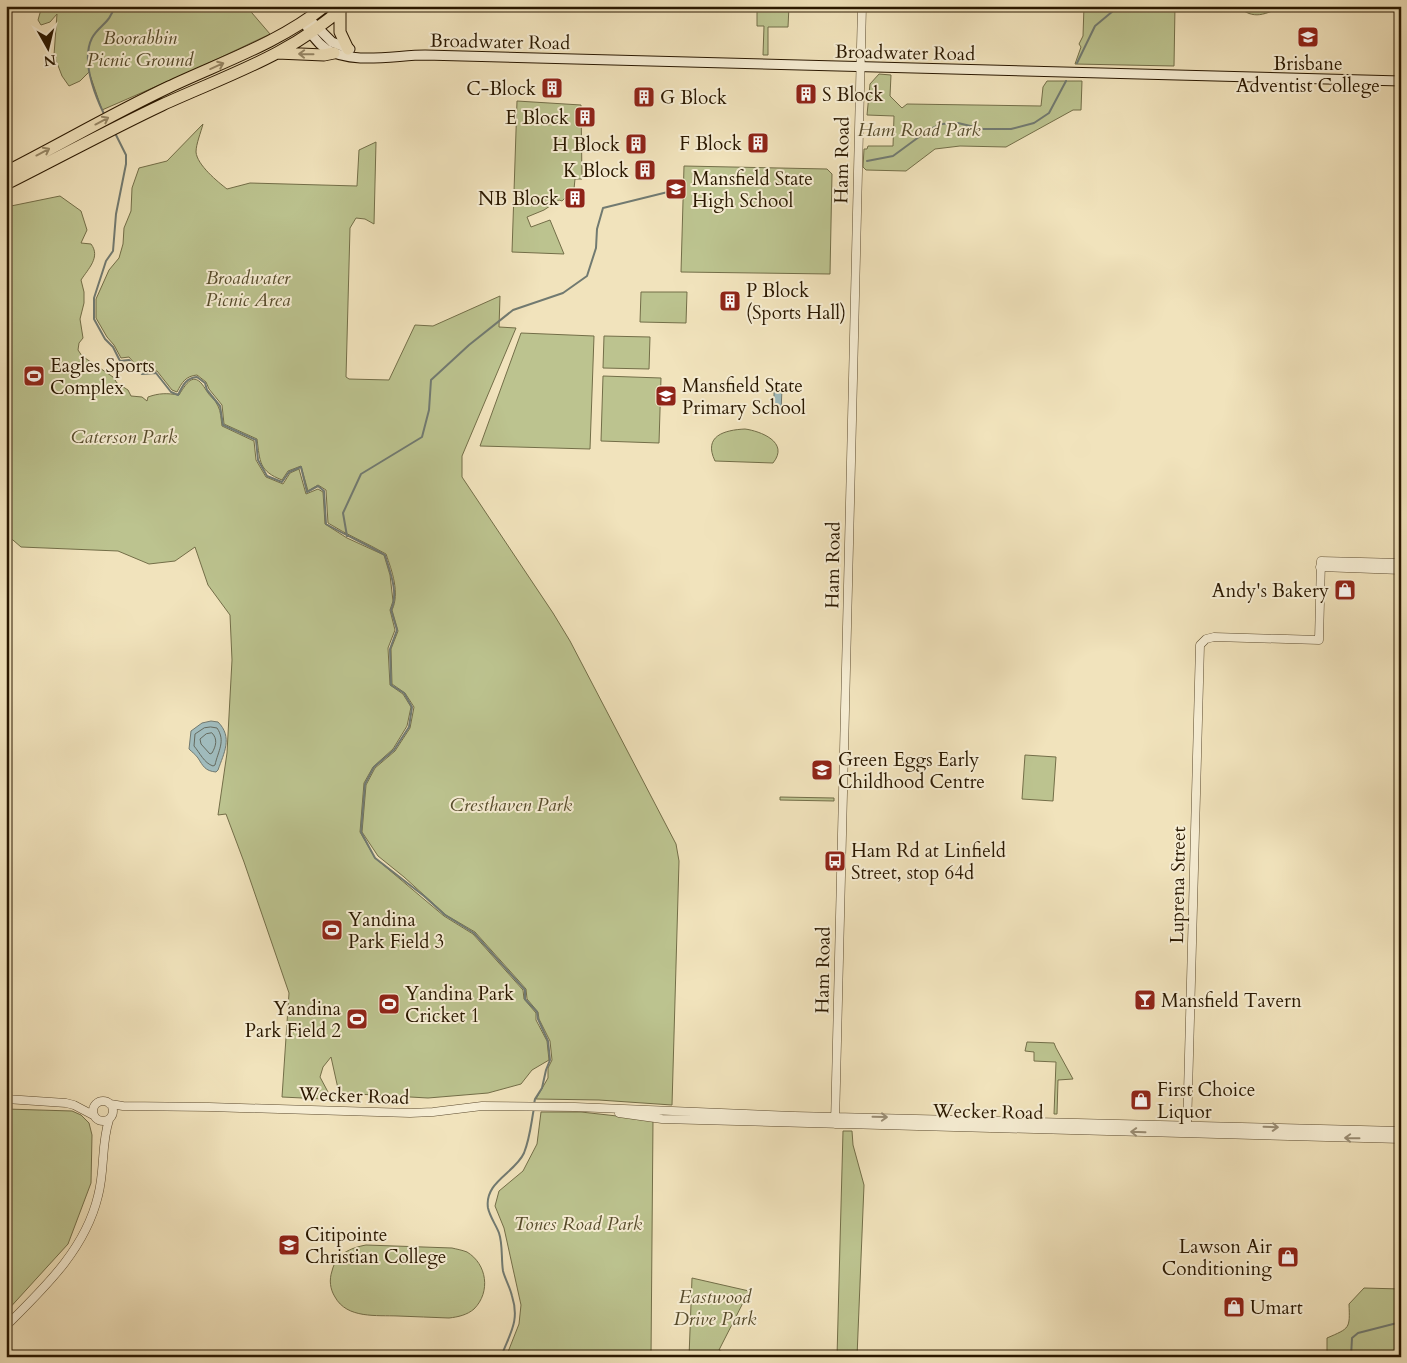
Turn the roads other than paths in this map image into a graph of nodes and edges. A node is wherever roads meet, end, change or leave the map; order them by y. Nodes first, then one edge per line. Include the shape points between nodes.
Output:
1 (325, 6) edge
2 (862, 6) edge
3 (342, 8) edge
4 (306, 21) junction
5 (314, 31) junction
6 (348, 49) junction
7 (277, 53) junction
8 (334, 53) junction
9 (408, 55) junction
10 (860, 67) junction
11 (1401, 81) edge
12 (6, 172) edge
13 (6, 184) edge
14 (1401, 563) edge
15 (1321, 564) junction
16 (1401, 570) edge
17 (6, 1099) edge
18 (97, 1103) junction
19 (110, 1104) junction
20 (74, 1105) junction
21 (132, 1106) junction
22 (95, 1117) junction
23 (110, 1118) junction
24 (835, 1120) junction
25 (1187, 1125) junction
26 (1321, 1129) junction
27 (1378, 1130) junction
28 (1401, 1131) edge
29 (1187, 1134) junction
30 (104, 1136) junction
31 (1321, 1138) junction
32 (1378, 1139) junction
33 (1401, 1140) edge
34 (6, 1326) edge

1 - 4 highway
2 - 10 street, Ham Road
3 - 5 highway
3 - 6 highway via 340,32
4 - 5 main road, Broadwater Road
12 -> 4 highway via 124,109 259,47
5 - 6 main road, Broadwater Road
5 - 7 highway
5 - 8 main road, Broadwater Road via 321,45
6 - 9 main road, Broadwater Road
8 -> 7 highway
7 - 13 highway
8 - 9 main road, Broadwater Road via 395,58
9 - 10 main road, Broadwater Road
10 - 11 main road, Broadwater Road
10 - 24 street, Ham Road
14 - 15 street
15 - 16 street
15 - 25 street, Luprena Street via 1319,640 1214,637 1200,645
17 - 20 street, Wecker Road
18 - 19 street, Wecker Road via 104,1101
18 - 20 street, Wecker Road
18 - 22 street via 93,1108
19 - 21 street, Wecker Road
19 - 23 street via 113,1110
20 - 22 street, Wecker Road
21 - 23 street, Wecker Road
21 - 24 street, Wecker Road via 410,1113 482,1106 575,1107
22 - 23 street, Wecker Road via 103,1122
22 - 30 street
23 - 30 street
24 -> 25 street, Wecker Road
29 -> 24 street, Wecker Road
25 -> 26 street, Wecker Road
25 - 29 street, Luprena Street
26 - 27 street, Wecker Road
26 - 31 street
27 - 28 street, Wecker Road
27 - 32 street
29 - 31 street, Wecker Road
30 - 34 street via 99,1194 80,1242
32 -> 31 street, Wecker Road
32 - 33 street, Wecker Road

